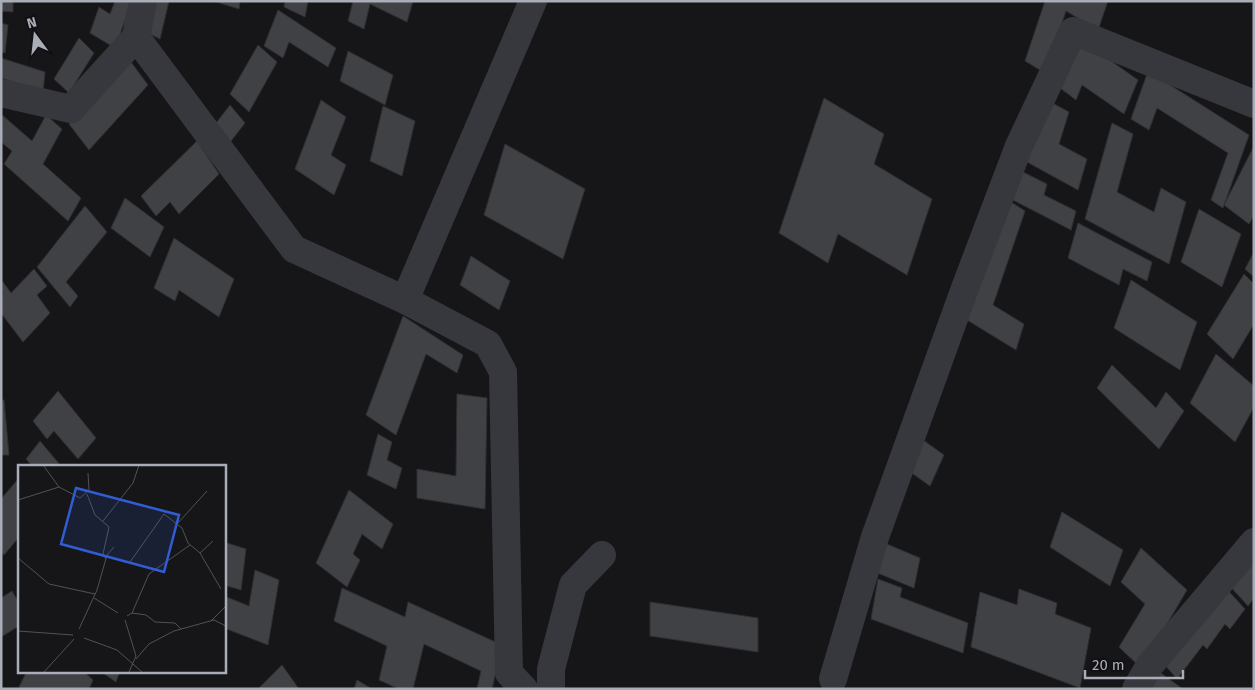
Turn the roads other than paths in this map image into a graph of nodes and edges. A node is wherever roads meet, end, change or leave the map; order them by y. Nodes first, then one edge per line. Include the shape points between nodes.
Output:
1 (143, 1) edge
2 (533, 1) edge
3 (136, 36) junction
4 (1, 93) edge
5 (1253, 103) edge
6 (405, 300) junction
7 (1254, 542) edge
8 (602, 555) dead end
9 (834, 679) dead end
10 (524, 689) edge
11 (551, 689) edge
12 (1136, 689) edge

1 - 3 street
2 - 6 street
3 - 4 street via 71,109
3 - 6 street via 294,249
5 - 9 street via 1073,31 1019,146 968,279 874,537
6 - 10 street via 488,344 503,372 509,673
7 - 12 street via 1150,665
8 - 11 street via 574,585 552,669

